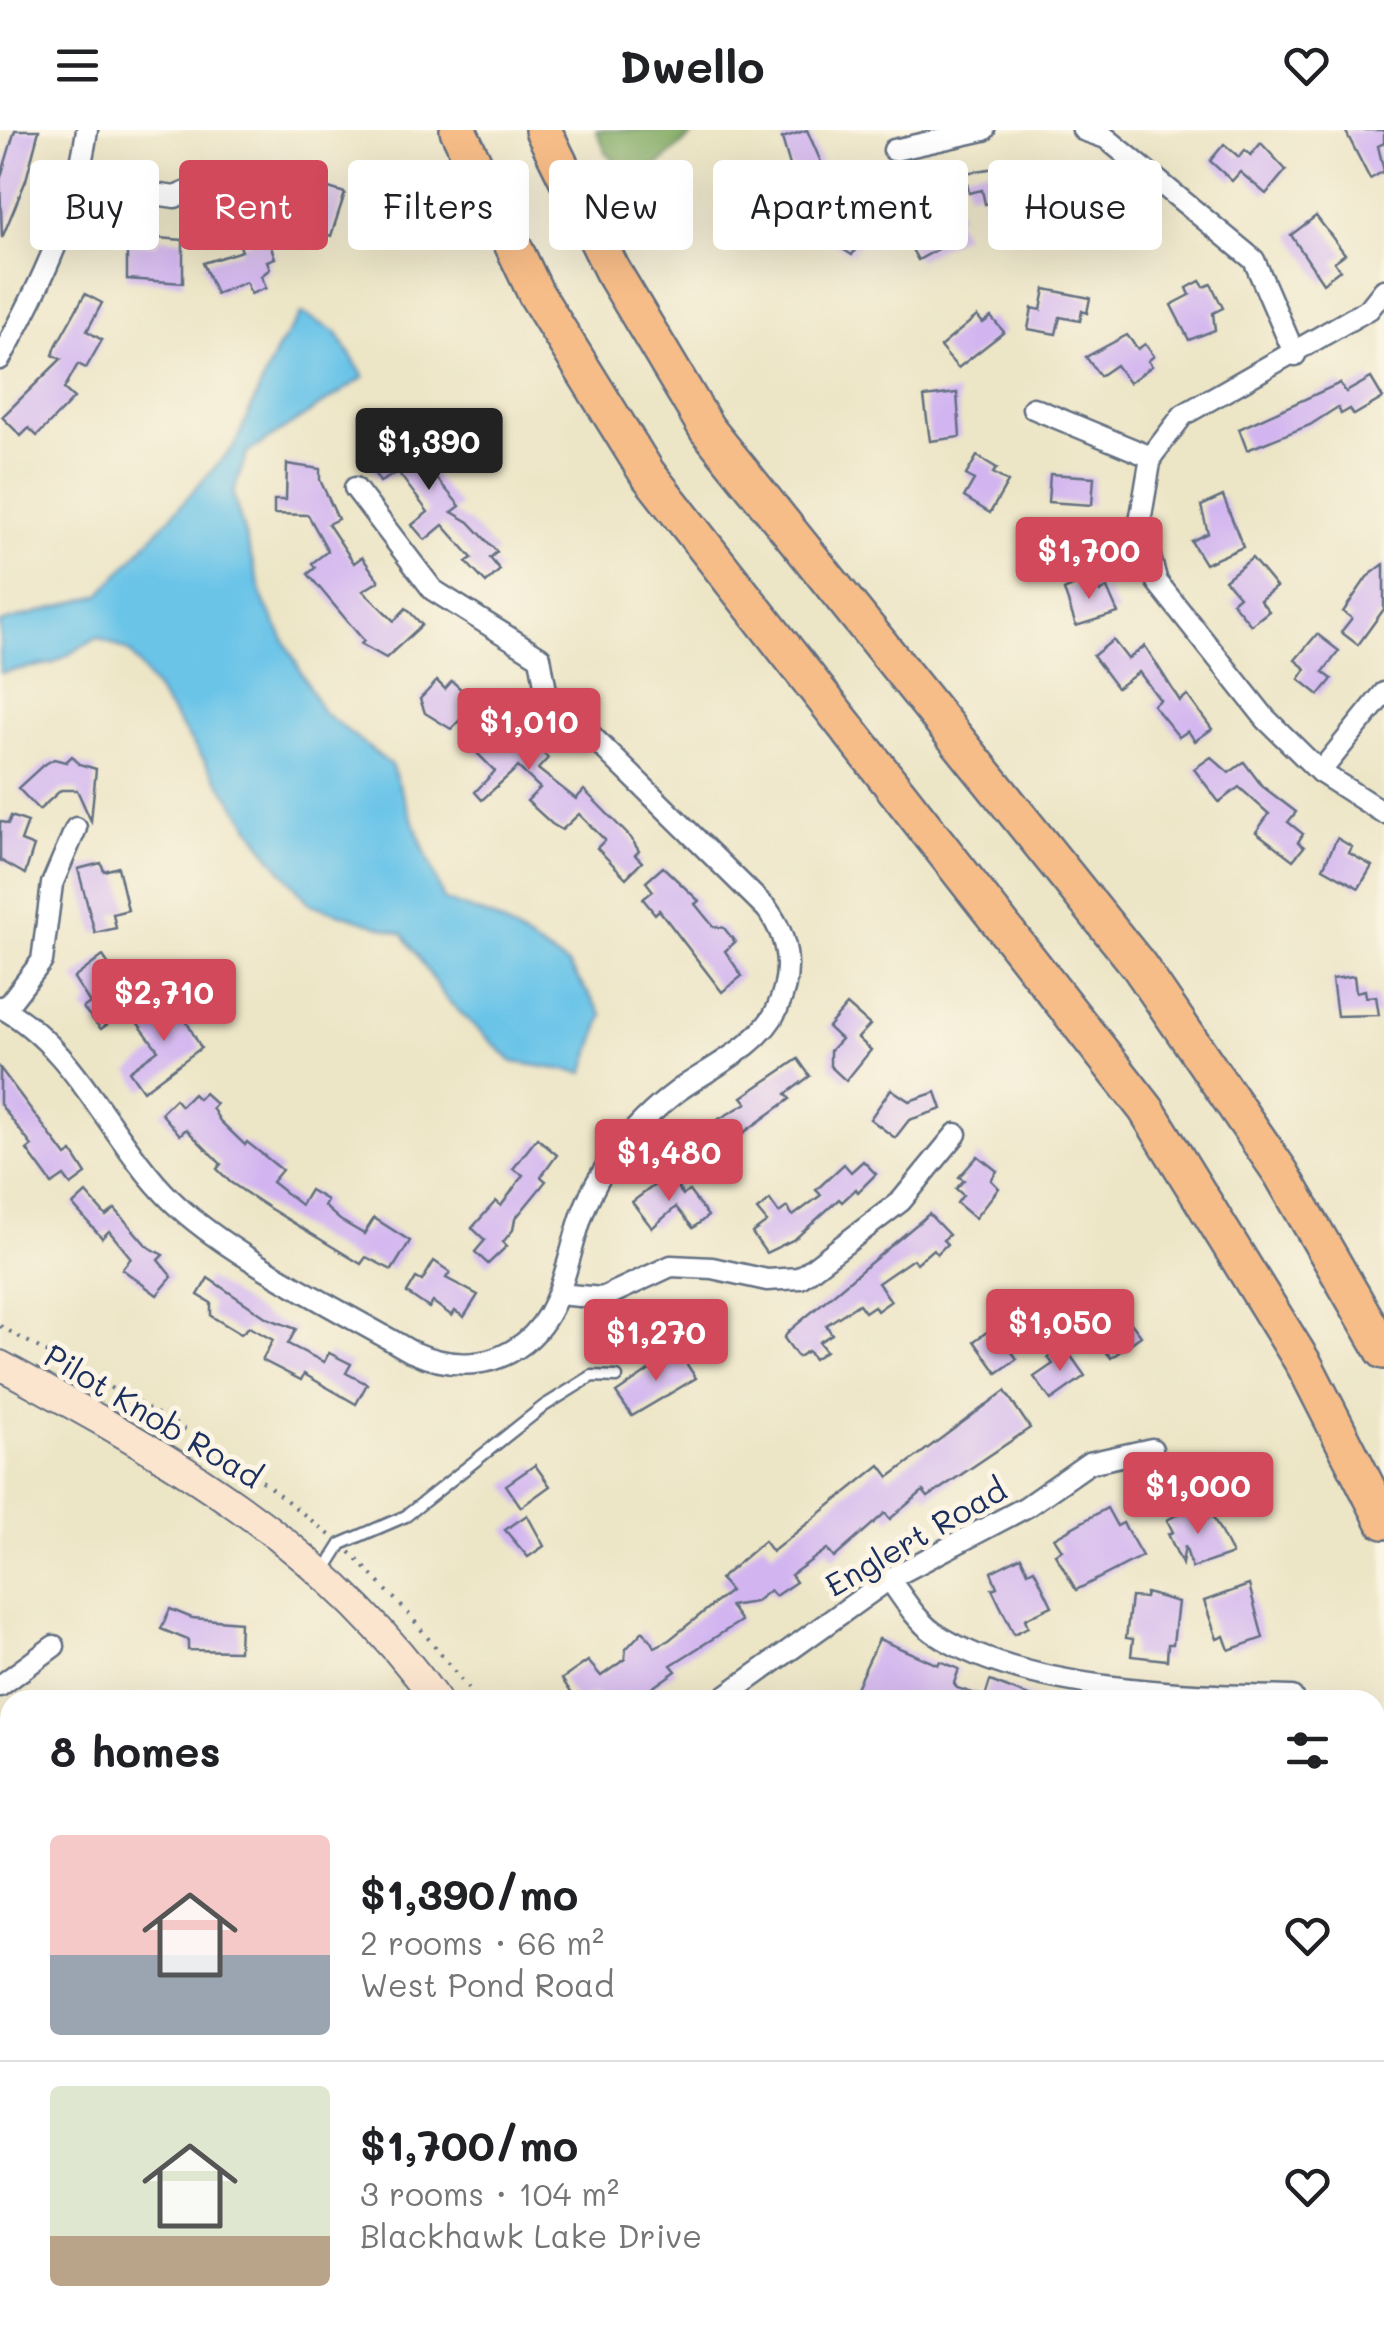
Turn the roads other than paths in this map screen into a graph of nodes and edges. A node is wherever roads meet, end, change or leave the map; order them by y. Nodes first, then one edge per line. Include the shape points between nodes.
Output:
1 (87, 130) edge
2 (458, 130) edge
3 (542, 130) edge
4 (984, 130) edge
5 (1083, 130) edge
6 (894, 150) dead end
7 (83, 160) edge
8 (56, 250) edge
9 (1384, 290) edge
10 (1294, 355) junction
11 (0, 359) edge
12 (1033, 408) dead end
13 (1150, 457) junction
14 (356, 488) dead end
15 (1384, 693) edge
16 (1320, 772) junction
17 (1384, 812) edge
18 (76, 828) dead end
19 (2, 1008) edge
20 (956, 1134) dead end
21 (558, 1294) junction
22 (1384, 1350) edge
23 (0, 1365) edge
24 (617, 1377) dead end
25 (1152, 1449) dead end
26 (1384, 1521) edge
27 (323, 1572) junction
28 (890, 1579) junction
29 (54, 1646) dead end
30 (0, 1686) edge
31 (429, 1690) edge
32 (734, 1690) edge
33 (1152, 1690) edge

1 - 7 street
2 - 26 highway via 536,294 647,473 1146,1109 1305,1366
3 - 22 highway via 612,270 707,430 1139,966 1281,1174
4 - 6 street
5 - 10 street via 1106,138 1254,260
8 - 11 street
9 - 10 street via 1370,309
10 - 13 street via 1183,415
12 - 13 street
13 - 16 street via 1140,522 1157,582 1266,720
14 - 21 street via 433,590 540,658 546,691 767,910 782,935 788,964 772,1020 658,1107 615,1153 584,1208
15 - 16 street
16 - 17 street
18 - 19 street via 52,884 42,961
19 - 21 street via 48,1044 175,1204 226,1242 410,1351 452,1364 486,1362 535,1333
20 - 21 street via 901,1201 800,1278 671,1266 602,1298
23 - 27 main road, Pilot Knob Road via 234,1500
24 - 27 lane via 592,1376 544,1406 406,1516 341,1544
25 - 28 street, Englert Road via 1089,1463 1026,1508
27 - 31 main road, Pilot Knob Road
28 - 32 street, Englert Road
28 - 33 street via 932,1631 994,1658
29 - 30 street

